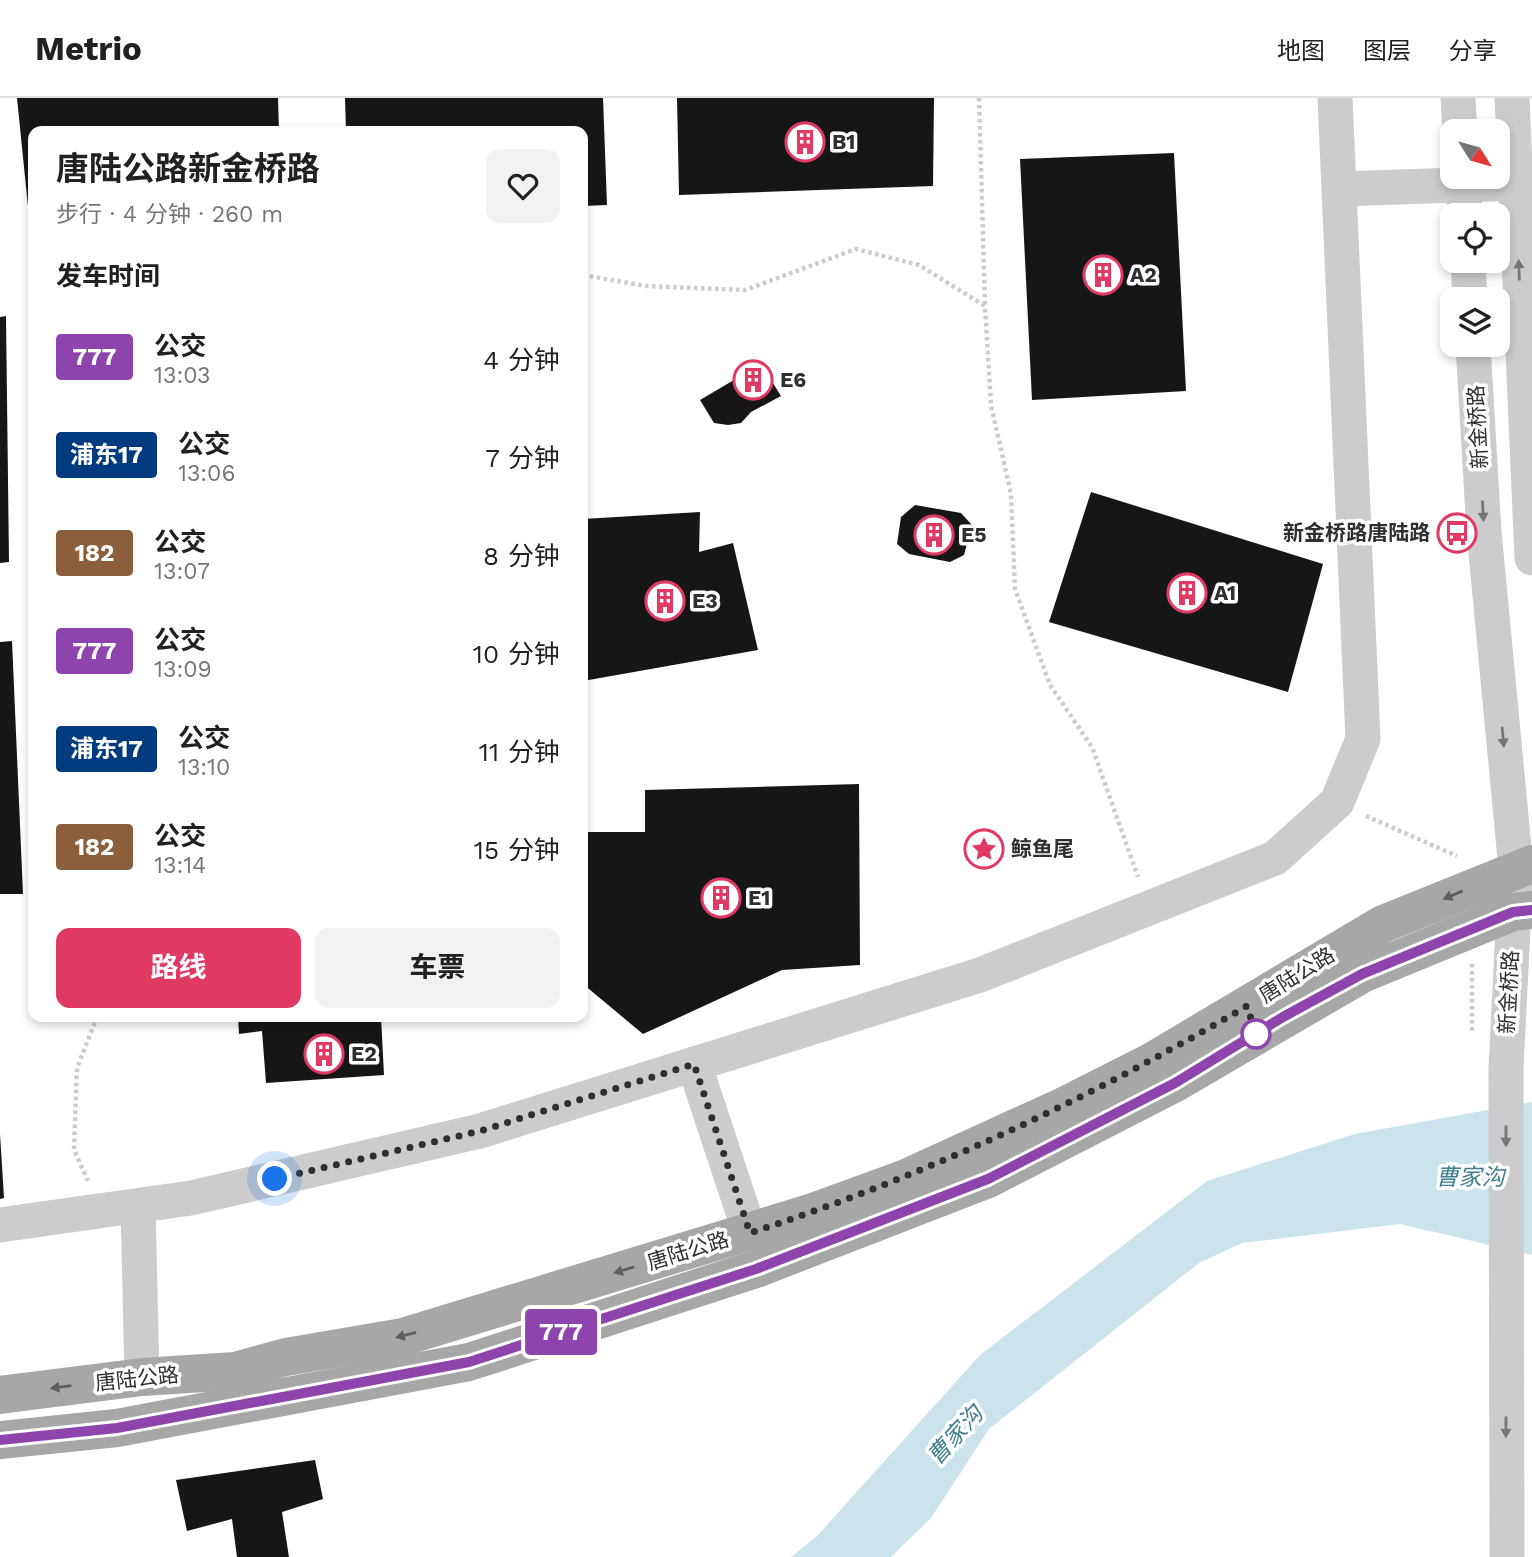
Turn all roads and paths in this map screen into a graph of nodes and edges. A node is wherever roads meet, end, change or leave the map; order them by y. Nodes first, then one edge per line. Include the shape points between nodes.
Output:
1 (979, 98) edge
2 (1335, 98) edge
3 (1458, 98) edge
4 (1512, 98) edge
5 (1459, 119) edge
6 (1516, 183) junction
7 (1340, 188) junction
8 (1464, 192) edge
9 (588, 276) edge
10 (985, 306) junction
11 (1474, 357) edge
12 (1532, 558) edge
13 (1337, 802) junction
14 (1462, 859) dead end
15 (1524, 866) edge
16 (1149, 908) junction
17 (1523, 911) edge
18 (95, 1022) edge
19 (694, 1064) junction
20 (138, 1206) junction
21 (101, 1210) junction
22 (0, 1224) edge
23 (750, 1233) junction
24 (142, 1377) junction
25 (0, 1395) edge
26 (0, 1440) edge
27 (1507, 1557) edge

1 - 10 path
2 - 7 street
3 - 5 street
4 - 6 street
6 - 8 street
12 -> 6 street
7 - 8 street
7 - 13 street via 1363,739
9 - 10 path via 646,286 746,289 856,249 919,265
10 - 16 path via 991,405 1010,494 1015,589 1050,685 1092,747
11 -> 15 street, 新金桥路 via 1484,532
13 - 14 path
13 - 16 street via 1275,858
15 - 17 street, 新金桥路
15 -> 23 main road, 唐陆公路 via 1383,924 1151,1062 1064,1106 906,1178
16 - 19 street via 980,975
17 - 26 main road, 唐陆公路 via 1362,974 1175,1083 988,1179 756,1269 469,1362 117,1428
17 -> 27 street, 新金桥路 via 1506,1068
18 - 21 path via 77,1068 74,1150
19 - 20 street via 480,1131 191,1198
19 - 23 street
20 - 21 street
20 - 24 street
21 - 22 street
23 -> 24 main road, 唐陆公路 via 403,1337 235,1371
24 -> 25 main road, 唐陆公路

